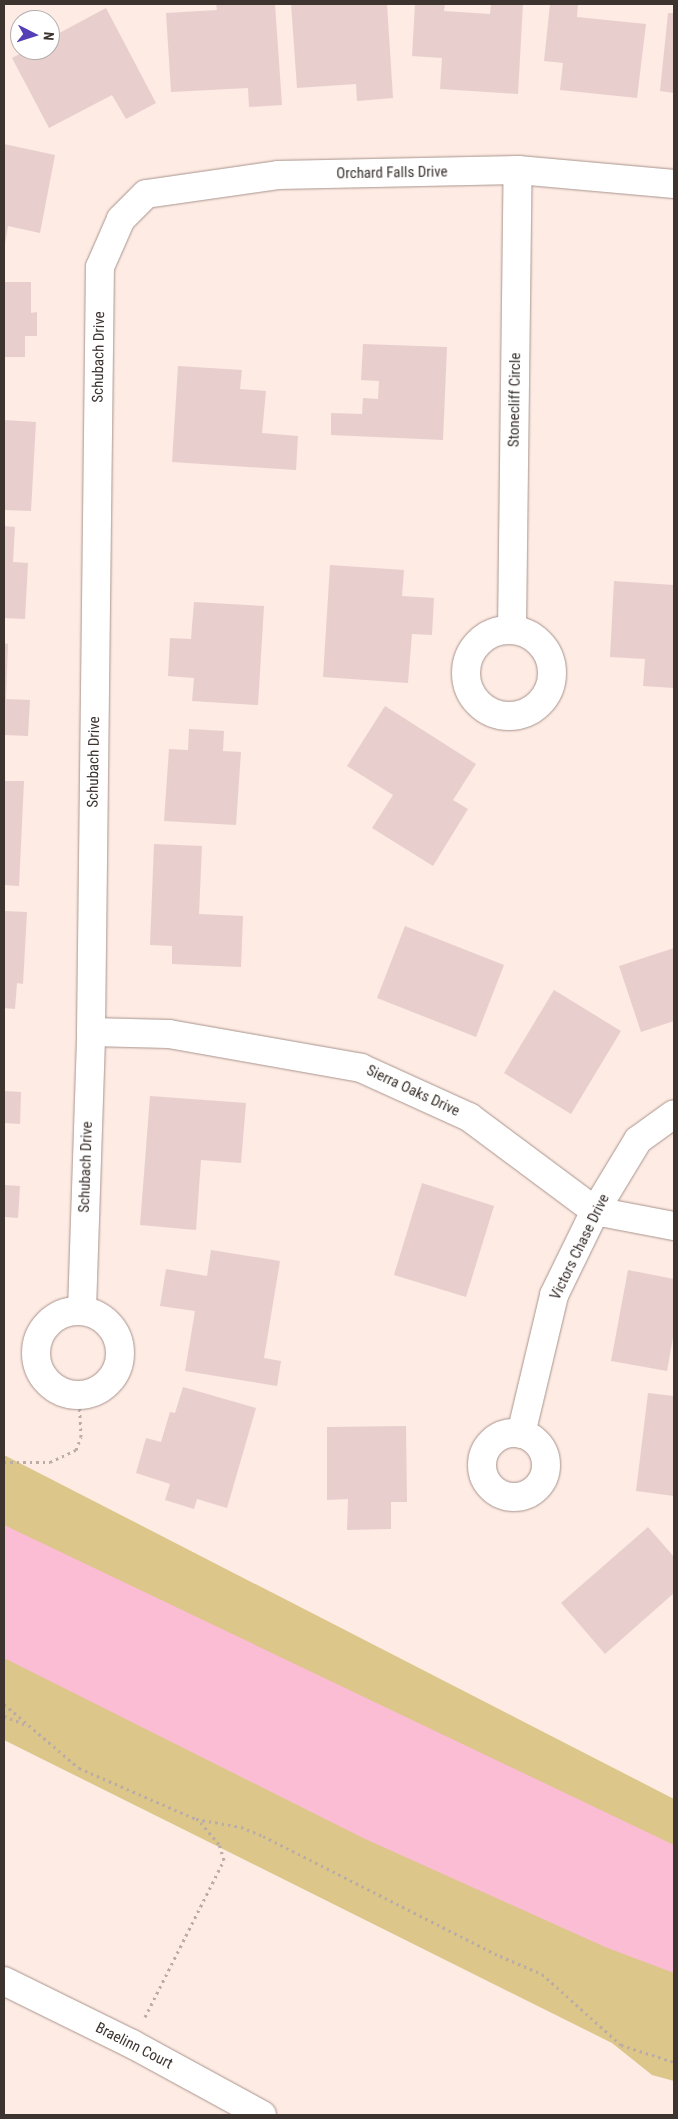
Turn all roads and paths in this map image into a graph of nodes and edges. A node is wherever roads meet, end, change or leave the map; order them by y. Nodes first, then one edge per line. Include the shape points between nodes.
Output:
1 (518, 170) junction
2 (674, 184) edge
3 (121, 219) joint
4 (512, 630) dead end
5 (91, 1032) junction
6 (674, 1114) edge
7 (595, 1211) junction
8 (674, 1226) edge
9 (82, 1310) junction
10 (79, 1394) junction
11 (521, 1434) dead end
12 (4, 1462) edge
13 (4, 1704) edge
14 (4, 1716) edge
15 (26, 1725) junction
16 (196, 1819) junction
17 (4, 1981) edge
18 (132, 2044) junction
19 (674, 2062) edge
20 (262, 2115) edge

1 - 2 street, Orchard Falls Drive
1 - 3 street, Orchard Falls Drive via 278,175 146,194
1 - 4 street, Stonecliff Circle
3 - 5 street, Schubach Drive via 100,267
5 - 7 street, Sierra Oaks Drive via 170,1034 361,1068 469,1117
5 - 9 street, Schubach Drive
6 - 7 street, Victors Chase Drive via 638,1140
7 - 8 street, Sierra Oaks Drive
7 - 11 street, Victors Chase Drive via 554,1295
9 - 10 street via 98,1315 111,1326 118,1340 120,1356 116,1372 105,1386 91,1394
9 - 10 street via 65,1312 50,1320 40,1333 35,1349 45,1380 58,1390
10 - 12 path via 81,1437 76,1450 50,1462
13 - 15 path
14 - 15 path
15 - 16 path via 79,1768
16 - 18 path via 219,1844 224,1860
16 - 19 path via 241,1827 263,1836 542,1974 621,2045
17 - 18 street, Braelinn Court
18 - 20 street, Braelinn Court

